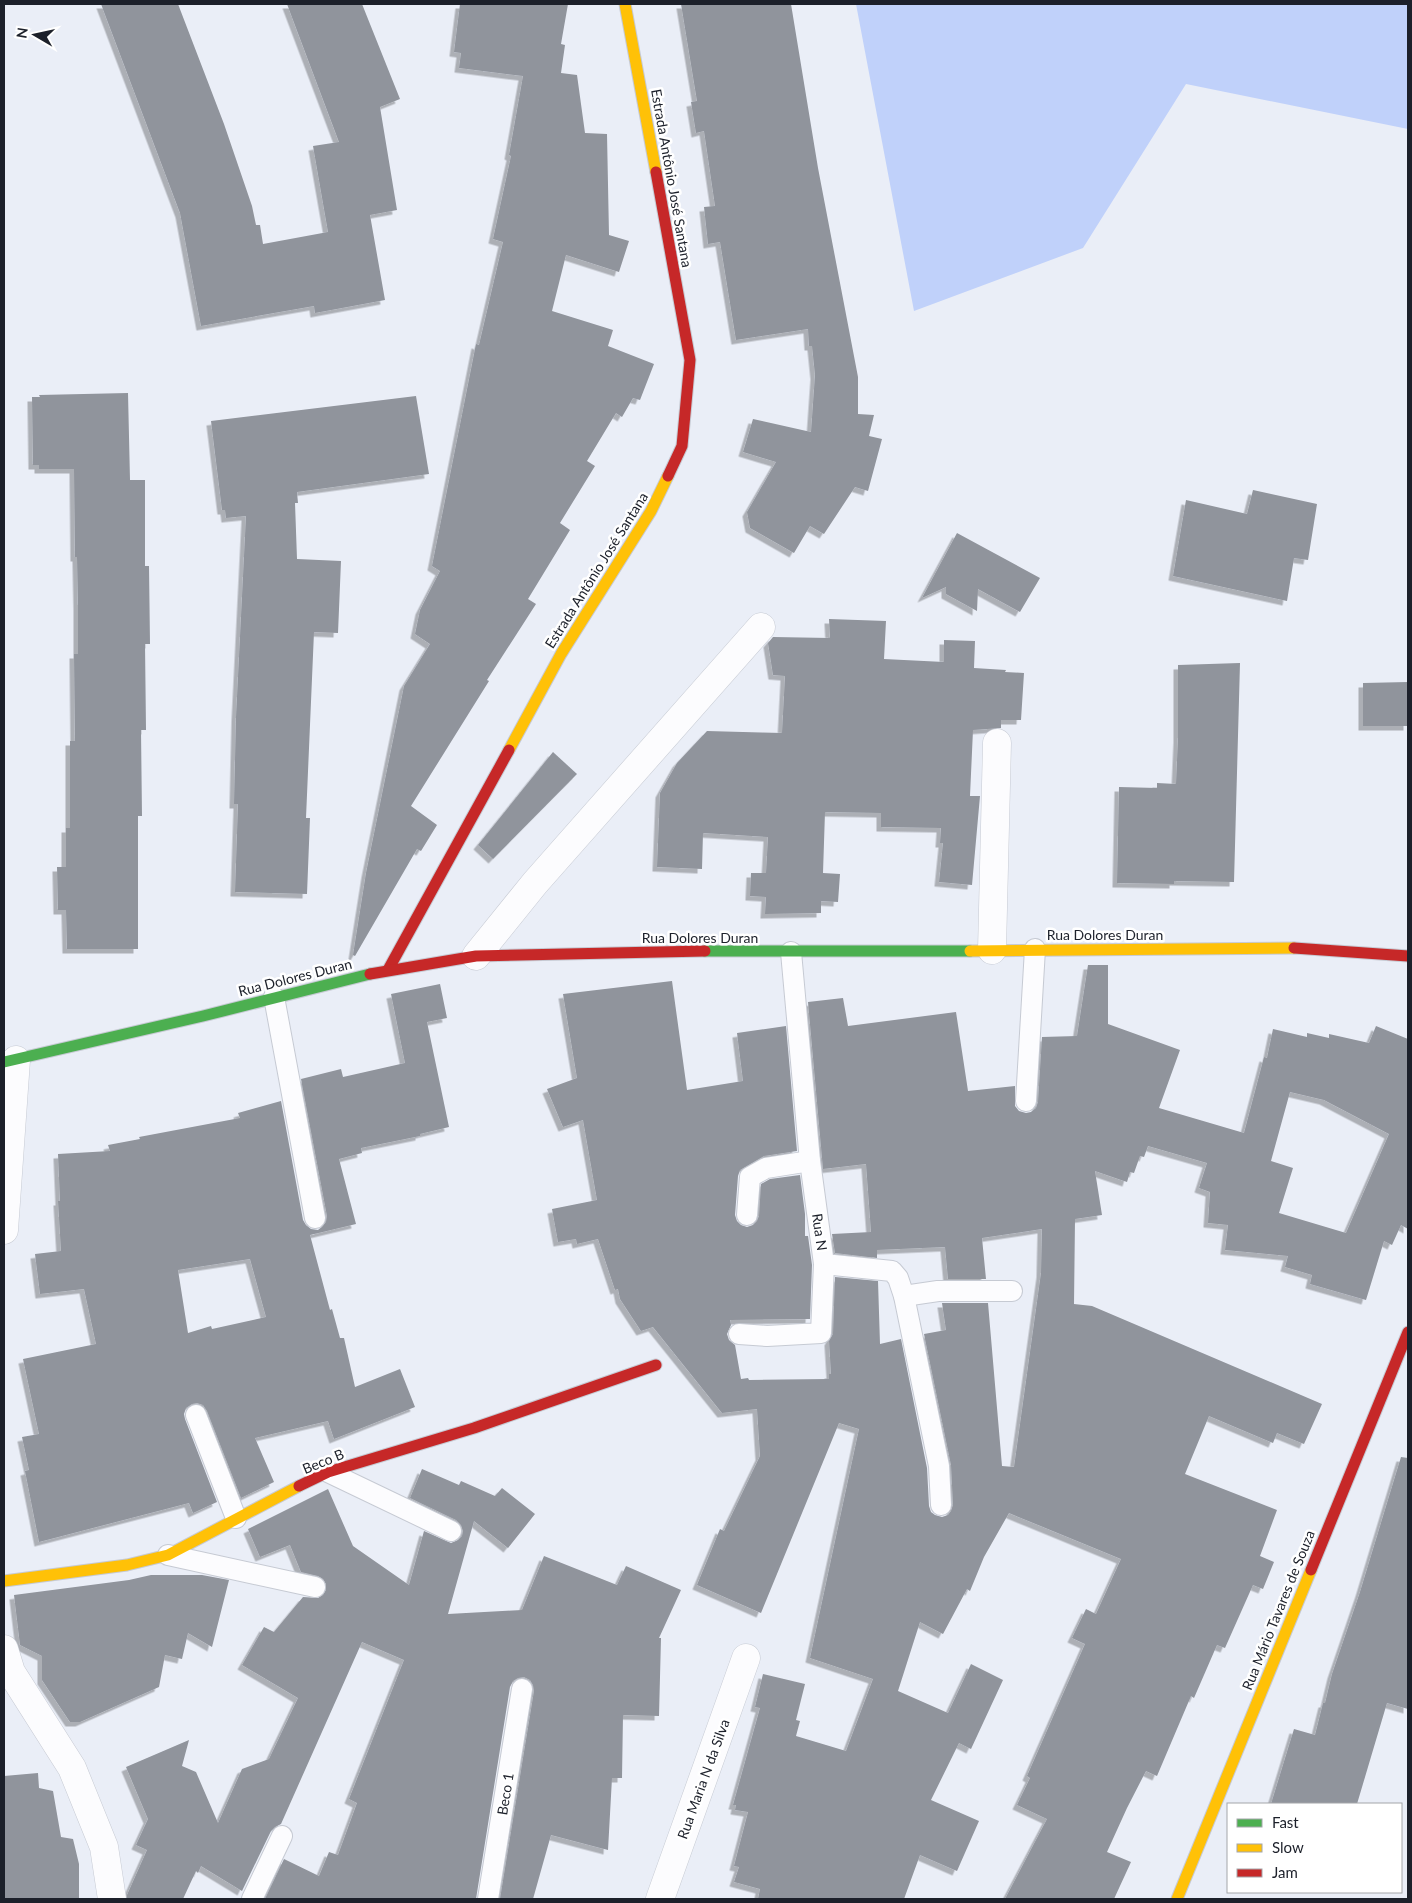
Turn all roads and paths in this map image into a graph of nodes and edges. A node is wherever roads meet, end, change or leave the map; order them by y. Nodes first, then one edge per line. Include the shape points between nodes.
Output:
1 (624, 4) edge
2 (760, 627) dead end
3 (997, 742) dead end
4 (1035, 949) junction
5 (992, 950) junction
6 (791, 952) junction
7 (476, 956) junction
8 (1408, 956) edge
9 (388, 970) junction
10 (274, 997) junction
11 (10, 1061) edge
12 (1026, 1101) dead end
13 (810, 1161) junction
14 (747, 1215) dead end
15 (315, 1218) dead end
16 (4, 1230) edge
17 (824, 1264) junction
18 (1012, 1291) dead end
19 (904, 1296) junction
20 (1408, 1332) edge
21 (739, 1334) dead end
22 (656, 1365) dead end
23 (196, 1415) dead end
24 (328, 1472) junction
25 (940, 1505) dead end
26 (236, 1518) junction
27 (451, 1531) dead end
28 (168, 1555) junction
29 (4, 1581) edge
30 (314, 1587) dead end
31 (4, 1649) edge
32 (746, 1658) dead end
33 (522, 1689) dead end
34 (282, 1836) dead end
35 (112, 1899) edge
36 (252, 1899) edge
37 (488, 1899) edge
38 (660, 1899) edge
39 (1177, 1899) edge

1 - 9 street, Estrada Antônio José Santana via 690,360 682,446 651,511 561,654
2 - 7 street via 535,883
3 - 5 street
4 - 5 street, Rua Dolores Duran
4 - 8 street, Rua Dolores Duran via 1296,948
4 - 12 lane
5 - 6 street, Rua Dolores Duran
6 - 7 street, Rua Dolores Duran
6 - 13 lane, Rua N
7 - 9 street, Rua Dolores Duran
9 - 10 street, Rua Dolores Duran
10 - 11 street, Rua Dolores Duran
10 - 15 lane
11 - 16 street
13 - 14 lane via 766,1168 750,1177
13 - 17 lane, Rua N
17 - 19 lane, Rua N via 892,1271
17 - 21 lane via 821,1333
18 - 19 lane via 938,1291
19 - 25 lane, Rua N via 939,1466
20 - 39 street, Rua Mário Tavares de Souza
22 - 24 street, Beco B via 474,1428
23 - 26 lane
24 - 26 street, Beco B
24 - 27 lane
26 - 28 street, Beco B
28 - 29 street, Beco B via 127,1565
28 - 30 lane
31 - 35 street via 11,1672 72,1768 104,1848
32 - 38 street, Rua Maria N da Silva
33 - 37 lane, Beco 1
34 - 36 lane

